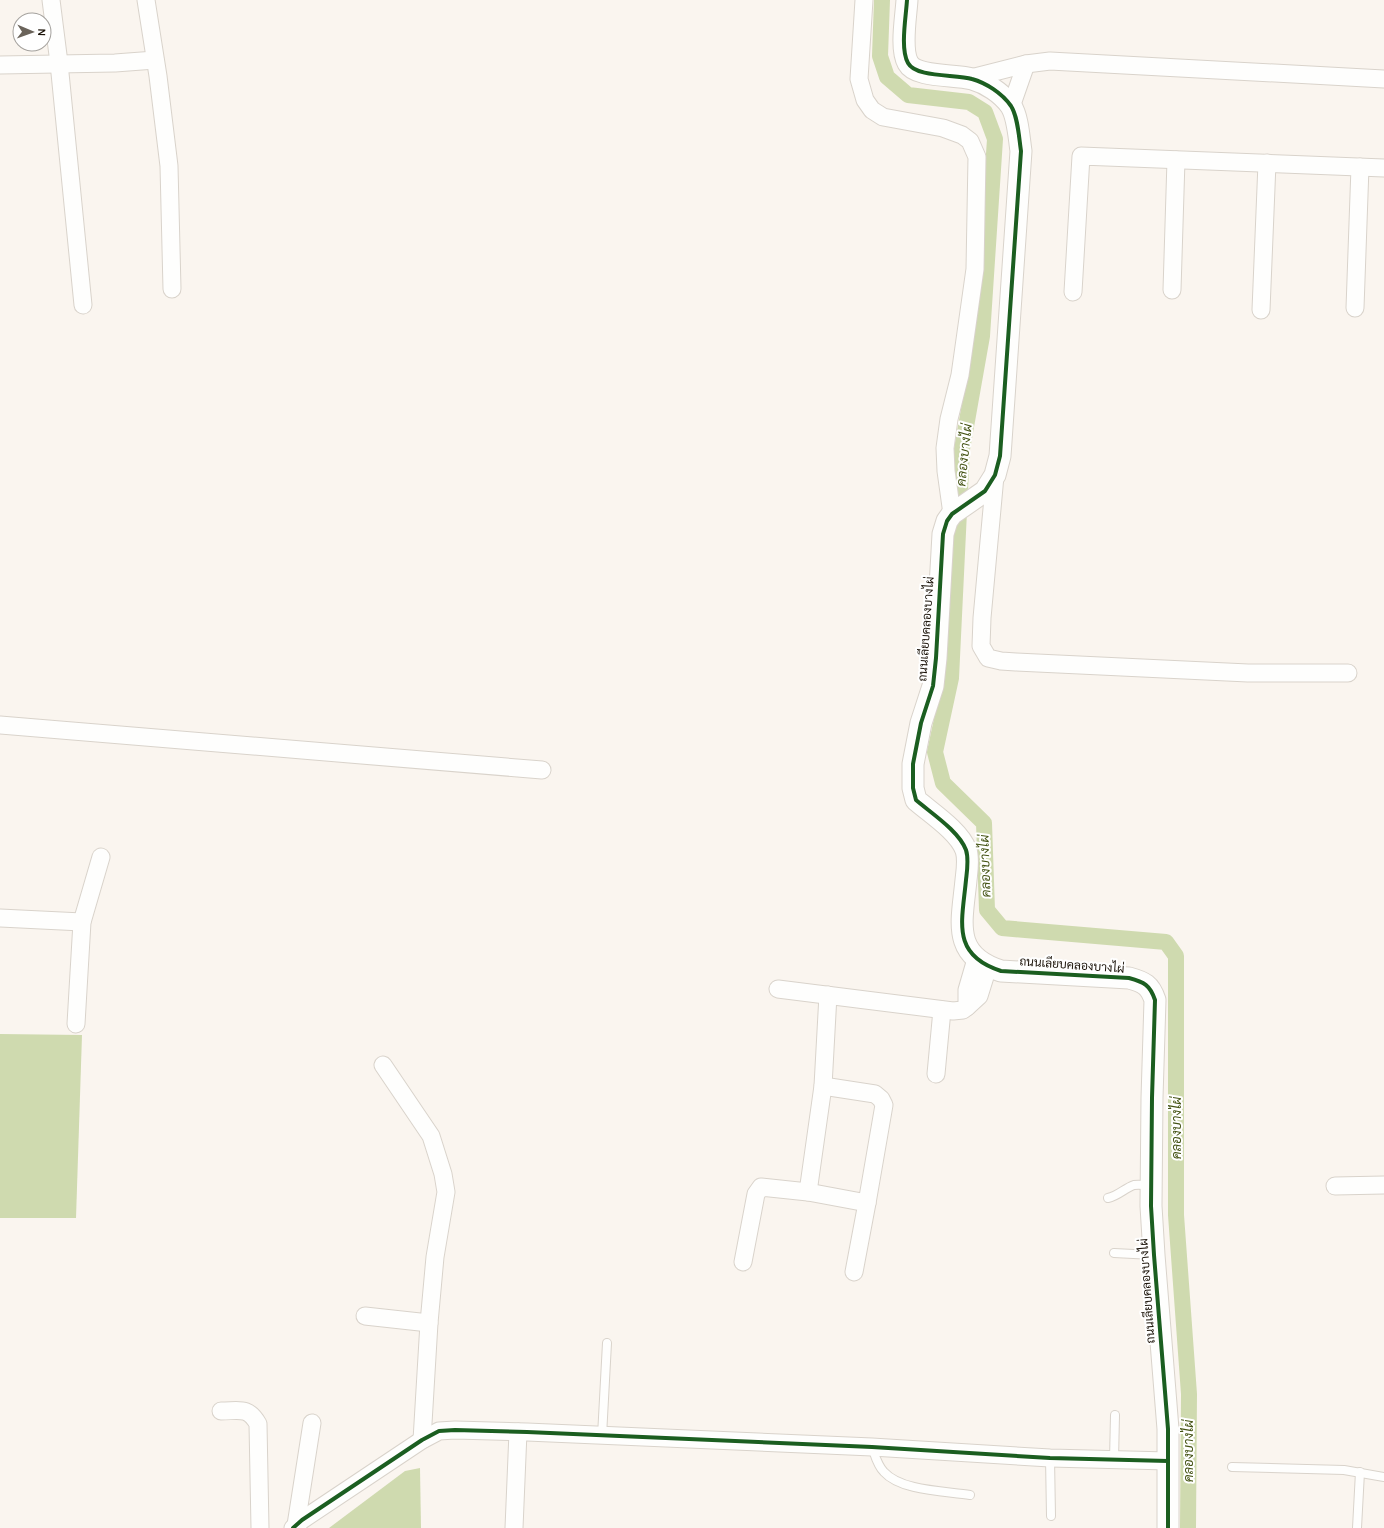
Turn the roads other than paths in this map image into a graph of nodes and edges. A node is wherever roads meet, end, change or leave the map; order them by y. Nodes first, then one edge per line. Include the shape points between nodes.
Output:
1 (51, 0) edge
2 (146, 0) edge
3 (864, 0) edge
4 (907, 0) edge
5 (155, 60) junction
6 (59, 63) junction
7 (1026, 64) junction
8 (0, 65) edge
9 (971, 78) junction
10 (1384, 79) edge
11 (1011, 107) junction
12 (1176, 160) junction
13 (1267, 163) junction
14 (1360, 167) junction
15 (1384, 168) edge
16 (172, 289) dead end
17 (1172, 290) dead end
18 (1073, 292) dead end
19 (83, 305) dead end
20 (1355, 308) dead end
21 (1260, 310) dead end
22 (995, 476) junction
23 (961, 508) junction
24 (1348, 673) dead end
25 (0, 725) edge
26 (542, 770) dead end
27 (101, 857) dead end
28 (0, 918) edge
29 (82, 922) junction
30 (982, 963) junction
31 (778, 989) dead end
32 (828, 995) junction
33 (942, 1010) junction
34 (76, 1024) dead end
35 (383, 1065) dead end
36 (936, 1074) dead end
37 (823, 1086) junction
38 (1151, 1186) junction
39 (1335, 1186) dead end
40 (1384, 1186) edge
41 (808, 1192) junction
42 (1108, 1198) dead end
43 (867, 1203) junction
44 (1114, 1253) dead end
45 (1154, 1255) junction
46 (743, 1262) dead end
47 (854, 1272) dead end
48 (365, 1316) dead end
49 (429, 1323) junction
50 (607, 1343) dead end
51 (221, 1411) dead end
52 (1115, 1415) dead end
53 (312, 1423) dead end
54 (518, 1432) junction
55 (602, 1436) junction
56 (422, 1440) junction
57 (872, 1447) junction
58 (1050, 1458) junction
59 (1114, 1460) junction
60 (1168, 1461) junction
61 (1232, 1467) dead end
62 (1360, 1472) junction
63 (1384, 1477) edge
64 (970, 1495) dead end
65 (1051, 1516) dead end
66 (294, 1527) edge
67 (260, 1528) edge
68 (514, 1528) edge
69 (1168, 1528) edge
70 (1356, 1528) edge

1 - 6 street
2 - 5 street
3 - 23 street via 859,79 865,100 872,110 883,117 943,128 962,135 970,140 977,157 975,269 960,375 945,448 946,470
4 - 9 street via 904,52 909,64 918,71
5 - 6 street
5 - 16 street via 170,166
6 - 8 street
6 - 19 street
7 - 9 street
7 - 10 street via 1050,61 1085,62
7 - 11 street
9 - 11 street via 998,93
11 - 22 street via 1018,129 1020,151 1000,456
12 - 13 street
12 - 17 street
12 - 18 street via 1081,156
13 - 14 street
13 - 21 street
14 - 15 street
14 - 20 street
22 - 23 street via 985,491
22 - 24 street via 982,618 981,646 988,658 1016,662 1240,673
23 - 30 street, ถนนเลียบคลองบางไผ่ via 947,521 943,534 933,686 921,723 913,764 913,788 916,800 949,828 966,850 967,872 962,934 967,947
25 - 26 street
27 - 29 street
28 - 29 street
29 - 34 street
30 - 33 street via 967,990 967,1007 963,1010
30 - 38 street, ถนนเลียบคลองบางไผ่ via 1001,971 1129,978 1142,982 1151,990 1155,1000
31 - 32 street
32 - 33 street
32 - 37 street
33 - 36 street
35 - 49 street via 431,1136 443,1174 446,1192 435,1257
37 - 41 street
37 - 43 street via 875,1094 884,1105
38 - 42 lane via 1132,1186
38 - 45 street, ถนนเลียบคลองบางไผ่
39 - 40 street
41 - 43 street
41 - 46 street via 761,1187 756,1194
43 - 47 street
44 - 45 lane
45 - 60 street, ถนนเลียบคลองบางไผ่ via 1168,1429
48 - 49 street
49 - 56 street
50 - 55 lane
51 - 67 street via 248,1411 258,1424
52 - 59 lane
53 - 66 street
54 - 55 street
54 - 56 street via 439,1431
54 - 68 street
55 - 57 street
56 - 66 street
57 - 58 street
57 - 64 lane via 878,1464 892,1480 905,1485
58 - 59 street
58 - 65 lane
59 - 60 street
60 - 69 street, ถนนเลียบคลองบางไผ่
61 - 62 lane
62 - 63 lane
62 - 70 lane

